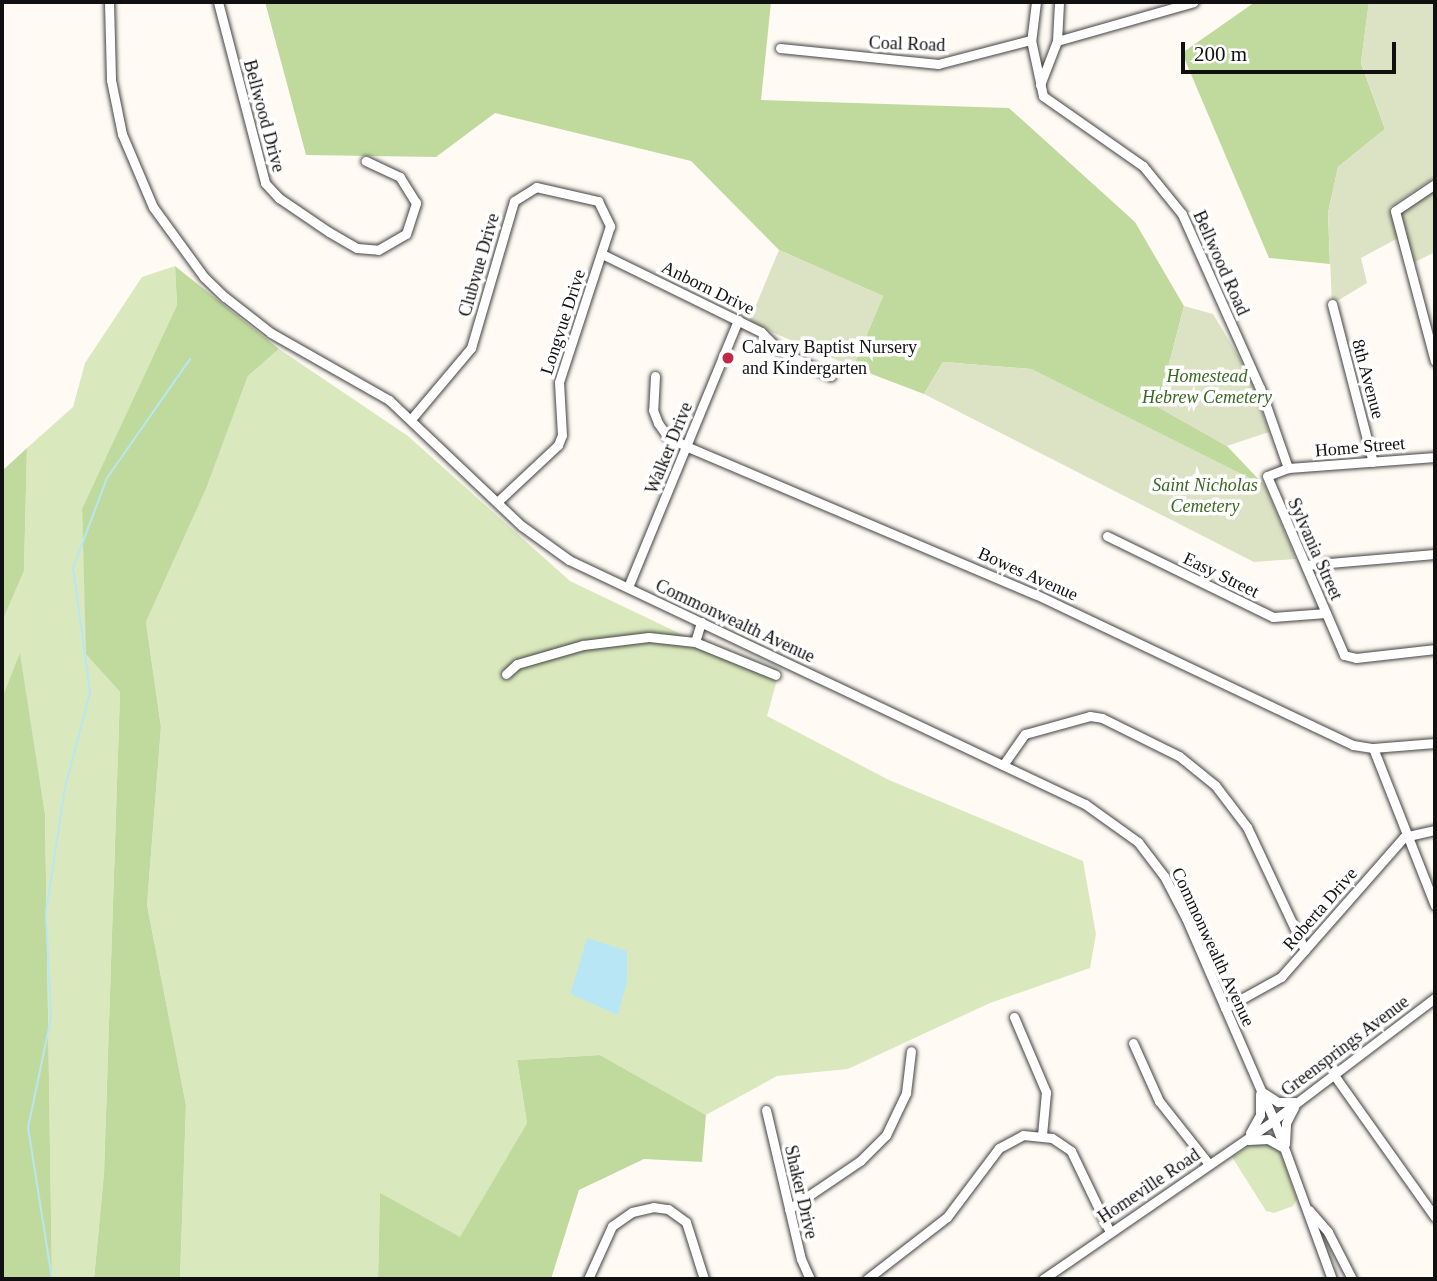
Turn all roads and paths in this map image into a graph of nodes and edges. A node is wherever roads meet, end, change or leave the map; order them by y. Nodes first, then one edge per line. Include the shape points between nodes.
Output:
1 (109, 2) edge
2 (218, 2) edge
3 (1036, 2) edge
4 (1059, 2) edge
5 (1194, 2) edge
6 (1031, 40) junction
7 (1057, 41) junction
8 (780, 48) dead end
9 (1039, 86) junction
10 (366, 161) dead end
11 (1435, 184) edge
12 (606, 209) joint
13 (602, 254) junction
14 (1332, 304) dead end
15 (738, 320) junction
16 (1435, 361) edge
17 (655, 376) dead end
18 (831, 376) dead end
19 (412, 418) junction
20 (688, 447) junction
21 (1435, 457) edge
22 (1373, 462) junction
23 (1288, 468) junction
24 (497, 502) junction
25 (1107, 536) dead end
26 (1435, 554) edge
27 (1306, 565) junction
28 (628, 587) junction
29 (1326, 613) junction
30 (701, 622) junction
31 (695, 642) junction
32 (1435, 649) edge
33 (506, 674) dead end
34 (776, 675) dead end
35 (1435, 743) edge
36 (1373, 748) junction
37 (1003, 765) junction
38 (1435, 830) edge
39 (1408, 835) junction
40 (1435, 905) edge
41 (1305, 950) junction
42 (1435, 998) edge
43 (1225, 1007) junction
44 (1014, 1017) dead end
45 (1133, 1043) dead end
46 (911, 1051) dead end
47 (1334, 1075) junction
48 (1260, 1088) junction
49 (1297, 1102) junction
50 (766, 1110) dead end
51 (1274, 1120) junction
52 (1042, 1135) junction
53 (1243, 1141) junction
54 (1285, 1149) junction
55 (1209, 1164) junction
56 (1306, 1206) junction
57 (789, 1209) junction
58 (1435, 1217) edge
59 (1110, 1233) junction
60 (588, 1279) edge
61 (704, 1279) edge
62 (810, 1279) edge
63 (867, 1279) edge
64 (1043, 1279) edge
65 (1332, 1279) edge
66 (1352, 1279) edge

1 - 19 street, Commonwealth Avenue via 111,80 122,134 166,227 204,277 246,315
2 - 10 street, Bellwood Drive via 265,183 329,232 358,248 378,250 406,234 415,203 400,177
3 - 6 street, Bellwood Road
4 - 7 street
5 - 7 street
6 - 8 street, Coal Road via 938,64
6 - 9 street, Bellwood Road
7 - 9 street
9 - 23 street, Bellwood Road via 1061,113 1143,166 1182,214 1260,388
11 - 16 street via 1395,211
12 - 13 street, Longvue Drive via 610,226
12 - 19 street, Clubvue Drive via 584,195 536,187 514,201 471,348
13 - 15 street, Anborn Drive
13 - 24 street, Longvue Drive via 556,395 563,424 558,445
14 - 22 street, 8th Avenue
15 - 18 street, Anborn Drive via 761,332 779,351
15 - 20 street, Walker Drive
17 - 20 street, Bowes Avenue via 653,410 658,423 667,436
19 - 24 street, Commonwealth Avenue
20 - 28 street, Walker Drive
20 - 36 street, Bowes Avenue via 1035,594 1348,743
21 - 22 street, Home Street
22 - 23 street, Home Street
23 - 27 street, Sylvania Street via 1267,476
24 - 28 street, Commonwealth Avenue via 569,560
25 - 29 street, Easy Street via 1273,617
26 - 27 street
27 - 29 street, Sylvania Street
28 - 30 street, Commonwealth Avenue
29 - 32 street, Sylvania Street via 1344,655 1356,658
30 - 31 street
30 - 37 street, Commonwealth Avenue
31 - 33 street via 649,637 583,645 517,664
31 - 34 street
35 - 36 street, Bowes Avenue
36 - 39 street
37 - 41 street via 1025,734 1090,716 1179,756 1215,785 1247,827
37 - 43 street, Commonwealth Avenue via 1103,814 1143,847 1172,890
38 - 39 street
39 - 40 street
39 - 41 street, Roberta Drive
41 - 43 street, Roberta Drive via 1274,983
42 - 47 street, Greensprings Avenue
43 - 48 street, Commonwealth Avenue
44 - 52 street via 1046,1093
45 - 55 street via 1159,1101
46 - 57 street via 906,1093 886,1135 860,1161
47 - 49 street, Greensprings Avenue
47 - 58 street
48 - 49 street via 1273,1101
48 - 51 street, Commonwealth Avenue
48 - 53 street via 1260,1115
49 - 51 street, Greensprings Avenue
49 - 54 street via 1286,1123
50 - 57 street, Shaker Drive
51 - 53 street, Homeville Road
51 - 54 street, Commonwealth Avenue
52 - 59 street via 1063,1144 1075,1156
52 - 63 street via 1023,1135 1003,1145 952,1213
53 - 54 street via 1268,1139
53 - 55 street, Homeville Road
54 - 56 street, Commonwealth Avenue
55 - 59 street, Homeville Road
56 - 65 street, Commonwealth Avenue
56 - 66 street via 1328,1232
57 - 62 street, Shaker Drive
59 - 64 street, Homeville Road
60 - 61 street via 612,1226 632,1212 653,1207 668,1209 686,1222

